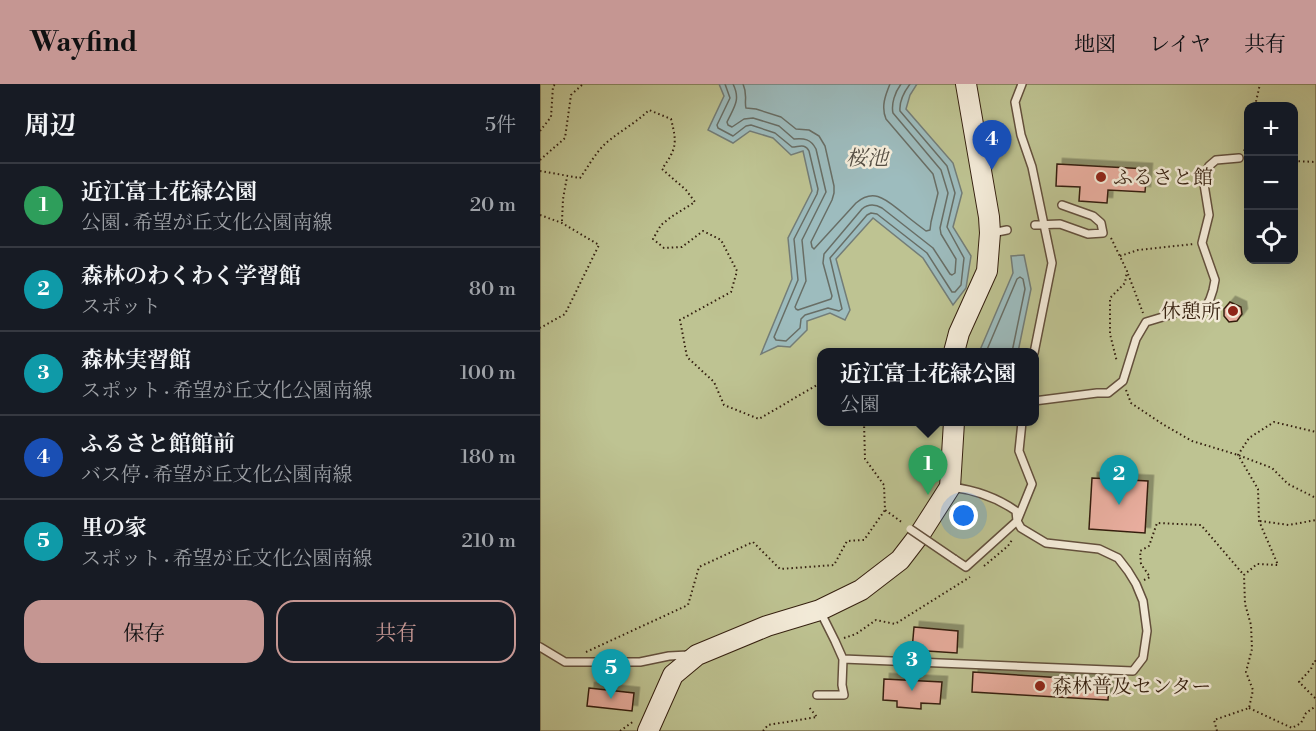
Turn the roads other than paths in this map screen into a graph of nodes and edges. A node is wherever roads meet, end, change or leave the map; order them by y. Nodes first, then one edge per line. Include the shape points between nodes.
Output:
1 (966, 84) edge
2 (1022, 84) edge
3 (1239, 158) dead end
4 (1062, 205) dead end
5 (1039, 224) junction
6 (955, 348) edge
7 (1036, 348) edge
8 (1039, 400) edge
9 (954, 426) edge
10 (1022, 426) edge
11 (950, 487) junction
12 (1019, 524) junction
13 (910, 529) road end
14 (820, 610) junction
15 (540, 647) edge
16 (697, 655) junction
17 (843, 659) junction
18 (817, 695) dead end
19 (648, 731) edge

1 - 6 main road via 988,217 998,232 987,271
2 - 5 lane via 1015,102 1032,167
3 - 8 lane via 1216,160 1203,178 1209,215 1202,243 1215,280 1205,309 1200,315 1186,310 1146,322 1136,339 1123,381 1108,393
4 - 5 lane via 1093,216 1101,223 1103,233 1088,234 1060,224
5 - 7 lane via 1052,263
9 - 11 main road
10 - 12 lane via 1019,451 1032,484
11 - 12 lane via 990,496 1016,511
11 - 14 main road via 900,560 861,590
12 - 13 lane, bridge via 966,567
12 - 17 lane via 1046,543 1099,549 1118,558 1136,584 1146,615 1143,658 1133,671
14 - 16 main road via 767,626
14 - 17 lane
15 - 16 lane via 566,662 640,662
16 - 19 main road via 673,675
17 - 18 lane via 844,695

